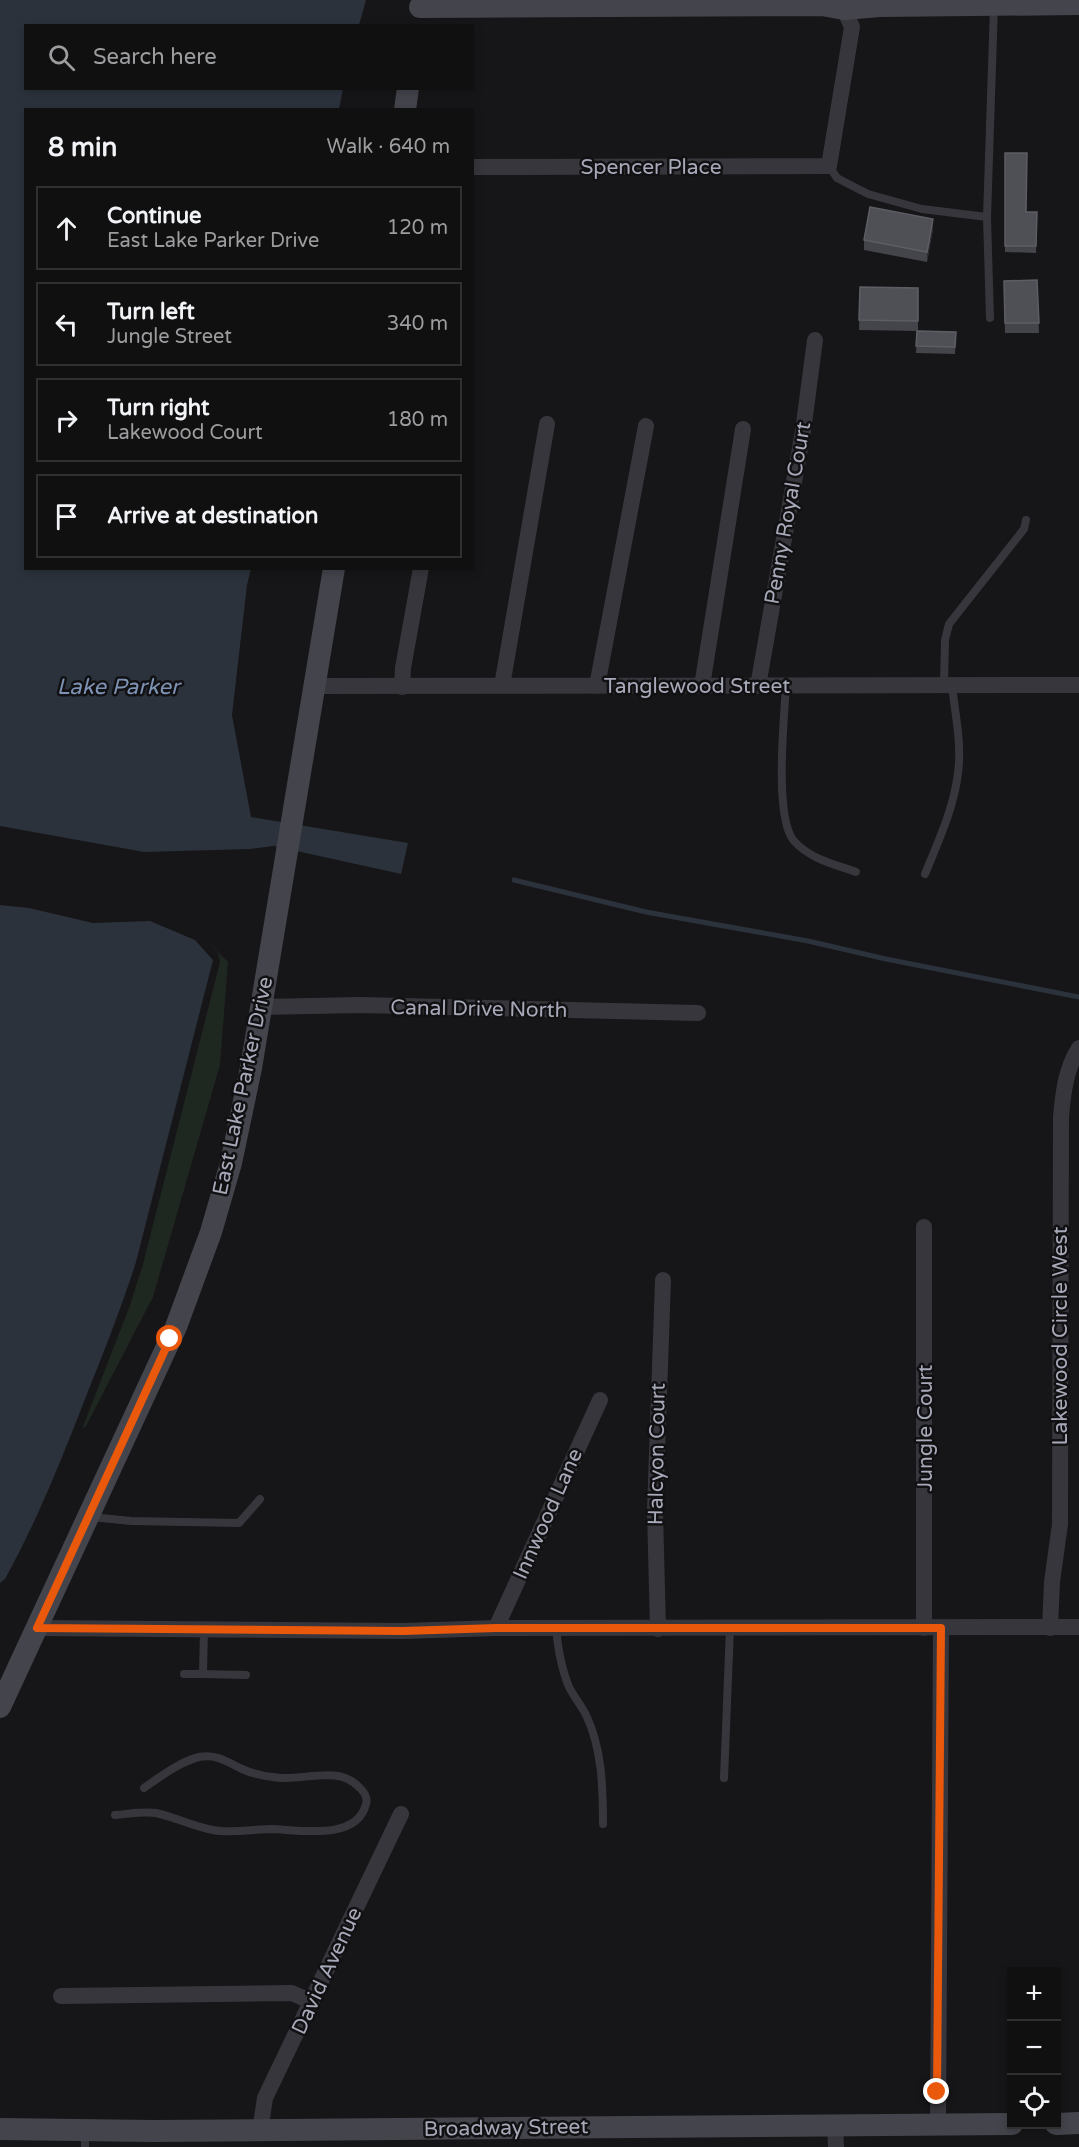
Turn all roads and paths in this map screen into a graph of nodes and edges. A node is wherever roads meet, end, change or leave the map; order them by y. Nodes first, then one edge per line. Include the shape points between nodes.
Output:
1 (837, 4) edge
2 (1079, 4) edge
3 (994, 5) junction
4 (419, 11) edge
5 (408, 90) edge
6 (405, 108) edge
7 (829, 166) junction
8 (474, 167) edge
9 (987, 217) junction
10 (990, 318) dead end
11 (815, 340) dead end
12 (547, 424) dead end
13 (646, 426) dead end
14 (743, 429) dead end
15 (1026, 520) dead end
16 (334, 570) edge
17 (421, 570) edge
18 (1079, 684) edge
19 (948, 685) junction
20 (597, 686) junction
21 (702, 686) junction
22 (758, 686) junction
23 (786, 686) junction
24 (315, 687) junction
25 (402, 687) junction
26 (502, 687) junction
27 (856, 872) dead end
28 (925, 874) dead end
29 (261, 1007) junction
30 (698, 1013) dead end
31 (1079, 1048) edge
32 (924, 1227) dead end
33 (663, 1280) dead end
34 (600, 1400) dead end
35 (260, 1499) dead end
36 (88, 1517) junction
37 (1079, 1627) edge
38 (37, 1628) junction
39 (496, 1628) junction
40 (556, 1628) junction
41 (730, 1628) junction
42 (933, 1628) junction
43 (1050, 1628) junction
44 (658, 1629) junction
45 (204, 1630) junction
46 (184, 1674) dead end
47 (203, 1674) junction
48 (246, 1675) dead end
49 (0, 1707) edge
50 (724, 1778) dead end
51 (144, 1788) dead end
52 (401, 1814) dead end
53 (115, 1815) dead end
54 (603, 1824) dead end
55 (61, 1996) dead end
56 (312, 2002) junction
57 (1079, 2123) edge
58 (835, 2124) junction
59 (938, 2124) junction
60 (1007, 2124) edge
61 (1061, 2124) edge
62 (0, 2129) edge
63 (260, 2131) junction
64 (85, 2138) edge
65 (836, 2147) edge

1 - 3 street
1 - 4 street
1 - 7 street via 852,27
2 - 3 street
3 - 9 lane
5 - 6 street
7 - 8 street, Spencer Place
7 - 9 lane via 837,178 868,194 922,209
9 - 10 lane
11 - 22 street, Penny Royal Court
12 - 26 street
13 - 20 street
14 - 21 street
15 - 19 lane via 1024,529 949,624 945,640
16 - 24 street, East Lake Parker Drive
17 - 25 street
18 - 19 street, Tanglewood Street
19 - 23 street, Tanglewood Street
19 - 28 lane via 958,725 958,772 951,804
20 - 21 street, Tanglewood Street
20 - 26 street, Tanglewood Street
21 - 22 street, Tanglewood Street
22 - 23 street, Tanglewood Street
23 - 27 lane via 783,753 787,827 803,850
24 - 25 street, Tanglewood Street
24 - 29 street, East Lake Parker Drive
25 - 26 street, Tanglewood Street
29 - 30 street, Canal Drive North via 360,1005
29 - 36 street, East Lake Parker Drive via 238,1132 212,1232 176,1328
31 - 43 street, Lakewood Circle West via 1070,1065 1061,1117 1060,1524
32 - 42 street, Jungle Court
33 - 44 street, Halcyon Court via 655,1511
34 - 39 street, Innwood Lane
35 - 36 lane via 238,1523
36 - 38 street, East Lake Parker Drive
37 - 43 street
38 - 45 street
38 - 49 street, East Lake Parker Drive
39 - 40 street
39 - 45 street
40 - 44 street
40 - 54 lane via 562,1668 592,1733 603,1787
41 - 42 street
41 - 44 street
41 - 50 lane
42 - 43 street
42 - 59 street, Jungle Court
45 - 47 lane
46 - 47 lane
47 - 48 lane
51 - 53 lane via 170,1770 199,1758 215,1757 276,1778 341,1776 354,1781 367,1799 355,1821 320,1832 215,1831 156,1813
52 - 56 street, David Avenue
55 - 56 street via 292,1992
56 - 63 street, David Avenue via 265,2098
57 - 61 street
58 - 59 street, Broadway Street
58 - 63 street, Broadway Street
58 - 65 street
59 - 60 street, Broadway Street
62 - 64 street, Broadway Street
63 - 64 street, Broadway Street

